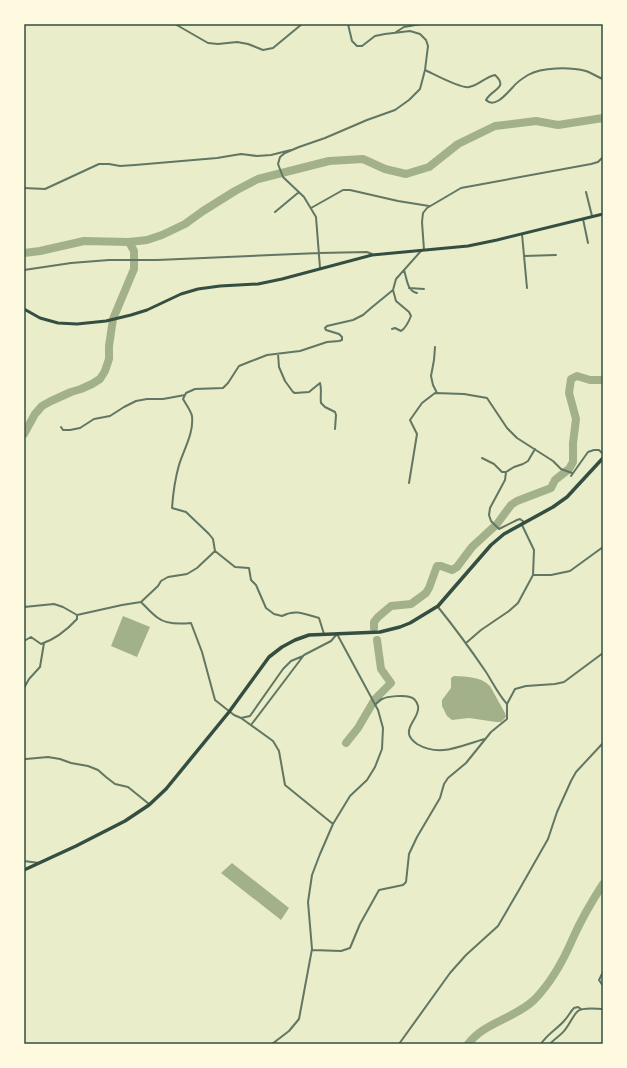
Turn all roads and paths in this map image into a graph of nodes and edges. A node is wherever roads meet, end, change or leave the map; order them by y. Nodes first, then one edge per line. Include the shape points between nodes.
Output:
1 (175, 24) edge
2 (302, 24) edge
3 (348, 24) edge
4 (421, 24) edge
5 (395, 33) junction
6 (425, 70) junction
7 (603, 80) edge
8 (292, 150) junction
9 (603, 157) edge
10 (24, 188) edge
11 (299, 192) junction
12 (586, 192) dead end
13 (430, 206) junction
14 (311, 209) junction
15 (275, 212) dead end
16 (603, 214) edge
17 (592, 216) junction
18 (583, 218) junction
19 (522, 234) junction
20 (588, 243) dead end
21 (423, 250) junction
22 (319, 252) junction
23 (372, 255) junction
24 (556, 255) dead end
25 (524, 256) junction
26 (320, 268) junction
27 (24, 270) edge
28 (404, 270) junction
29 (410, 288) junction
30 (527, 288) dead end
31 (424, 289) dead end
32 (393, 290) junction
33 (417, 293) dead end
34 (24, 309) edge
35 (392, 329) dead end
36 (435, 347) dead end
37 (278, 354) junction
38 (437, 393) junction
39 (185, 394) junction
40 (61, 427) dead end
41 (335, 429) dead end
42 (535, 449) junction
43 (603, 454) edge
44 (482, 458) dead end
45 (603, 458) edge
46 (506, 472) junction
47 (409, 483) dead end
48 (522, 523) junction
49 (603, 547) edge
50 (215, 551) junction
51 (533, 575) junction
52 (141, 602) junction
53 (438, 606) junction
54 (24, 607) edge
55 (78, 615) junction
56 (324, 634) junction
57 (337, 634) junction
58 (24, 641) edge
59 (44, 643) junction
60 (466, 644) junction
61 (603, 654) edge
62 (304, 655) junction
63 (24, 688) edge
64 (507, 704) junction
65 (375, 705) junction
66 (229, 712) junction
67 (241, 718) junction
68 (251, 725) junction
69 (486, 739) junction
70 (603, 743) edge
71 (24, 758) edge
72 (149, 805) junction
73 (333, 824) junction
74 (24, 861) edge
75 (40, 863) junction
76 (24, 870) edge
77 (312, 950) junction
78 (603, 972) edge
79 (603, 986) edge
80 (581, 1009) junction
81 (603, 1009) edge
82 (272, 1044) edge
83 (399, 1044) edge
84 (541, 1044) edge
85 (550, 1044) edge

1 - 2 street via 208,43 238,42 263,50 273,48
3 - 5 street via 352,41 358,46 362,46 375,36
4 - 5 street via 404,27
5 - 6 street via 410,31 420,34 426,40 428,46
6 - 7 street via 463,87 470,87 495,75 501,83 486,100 491,103 500,100 527,75 539,70 552,68 587,71
6 - 8 street via 420,89 395,110
8 - 10 street via 271,155 241,154 134,165 99,164 45,189
8 - 11 street via 280,157 278,164 283,178
9 - 13 street via 592,164 461,188
11 - 14 street
11 - 15 street
12 - 17 street
13 - 14 street via 343,190
13 - 21 street via 423,213
14 - 22 street via 316,217
16 - 17 main road
17 - 18 main road
18 - 19 main road
18 - 20 street
19 - 21 main road via 468,246
19 - 25 street
21 - 23 main road
21 - 28 street
22 - 23 street via 367,252
22 - 26 street
22 - 27 street via 109,260
23 - 26 main road
24 - 25 street
25 - 30 street
26 - 34 main road via 258,284 198,289 147,310 106,321 58,323 40,318
28 - 29 street
28 - 32 street via 396,279
29 - 31 street
29 - 33 street
32 - 35 street via 396,301 410,316 404,329
32 - 37 street via 363,315 325,328 339,334 342,340
36 - 38 street via 431,376
37 - 39 street via 267,355 239,366 223,388 195,389
37 - 41 street via 279,367 293,392 309,392 320,383 321,403 336,415
38 - 42 street via 487,398 507,428
38 - 47 street via 422,403 410,420 417,434
39 - 40 street via 136,402 110,416 94,419 80,428 63,430
39 - 50 street via 183,399 192,415 192,426 179,466 172,508 186,512 209,534 213,539
42 - 43 street via 561,469 572,474 588,452 598,450
42 - 46 street via 528,461
44 - 46 street via 502,472
45 - 48 highway via 567,497
46 - 48 street via 505,480 490,508 489,515 499,529 517,520
48 - 51 street via 534,550
48 - 53 highway via 491,545
49 - 51 street via 570,571
50 - 52 street via 187,574 168,576
50 - 56 street via 235,567 250,568 251,580 256,585 266,608 282,616 296,612 319,618
51 - 60 street via 518,603
52 - 55 street
52 - 66 street via 160,619 180,624 191,623 215,700
53 - 57 highway via 400,627 380,632
53 - 60 street
54 - 55 street via 54,604
55 - 59 street via 66,631
56 - 57 highway
56 - 66 highway via 309,635 295,640 269,657
57 - 62 street via 331,641
57 - 65 street
58 - 59 street via 31,637 40,644
59 - 63 street via 40,667
60 - 64 street
61 - 64 street via 564,682 515,689
62 - 67 street via 291,660 250,716
62 - 68 street
64 - 69 street via 507,719
65 - 69 street via 382,699 395,696 415,700 418,711 409,735 420,746 450,750
65 - 73 street via 383,728 382,748 367,780 350,796
66 - 67 street
66 - 72 highway via 166,789
67 - 68 street
68 - 73 street via 273,741 279,751 285,786
69 - 77 street via 444,784 440,798 409,854 406,882 403,885 379,890 350,948 341,951
70 - 83 street via 576,772 557,812 548,839 498,926 450,973
71 - 72 street via 48,757 88,766 98,770 115,784 128,787
72 - 75 highway via 125,821
73 - 77 street via 312,875 308,902
74 - 75 street
75 - 76 highway
77 - 82 street via 299,1019 289,1031
78 - 79 street via 598,980
80 - 81 street
80 - 84 street via 574,1008 565,1021 544,1038
80 - 85 street via 569,1026

